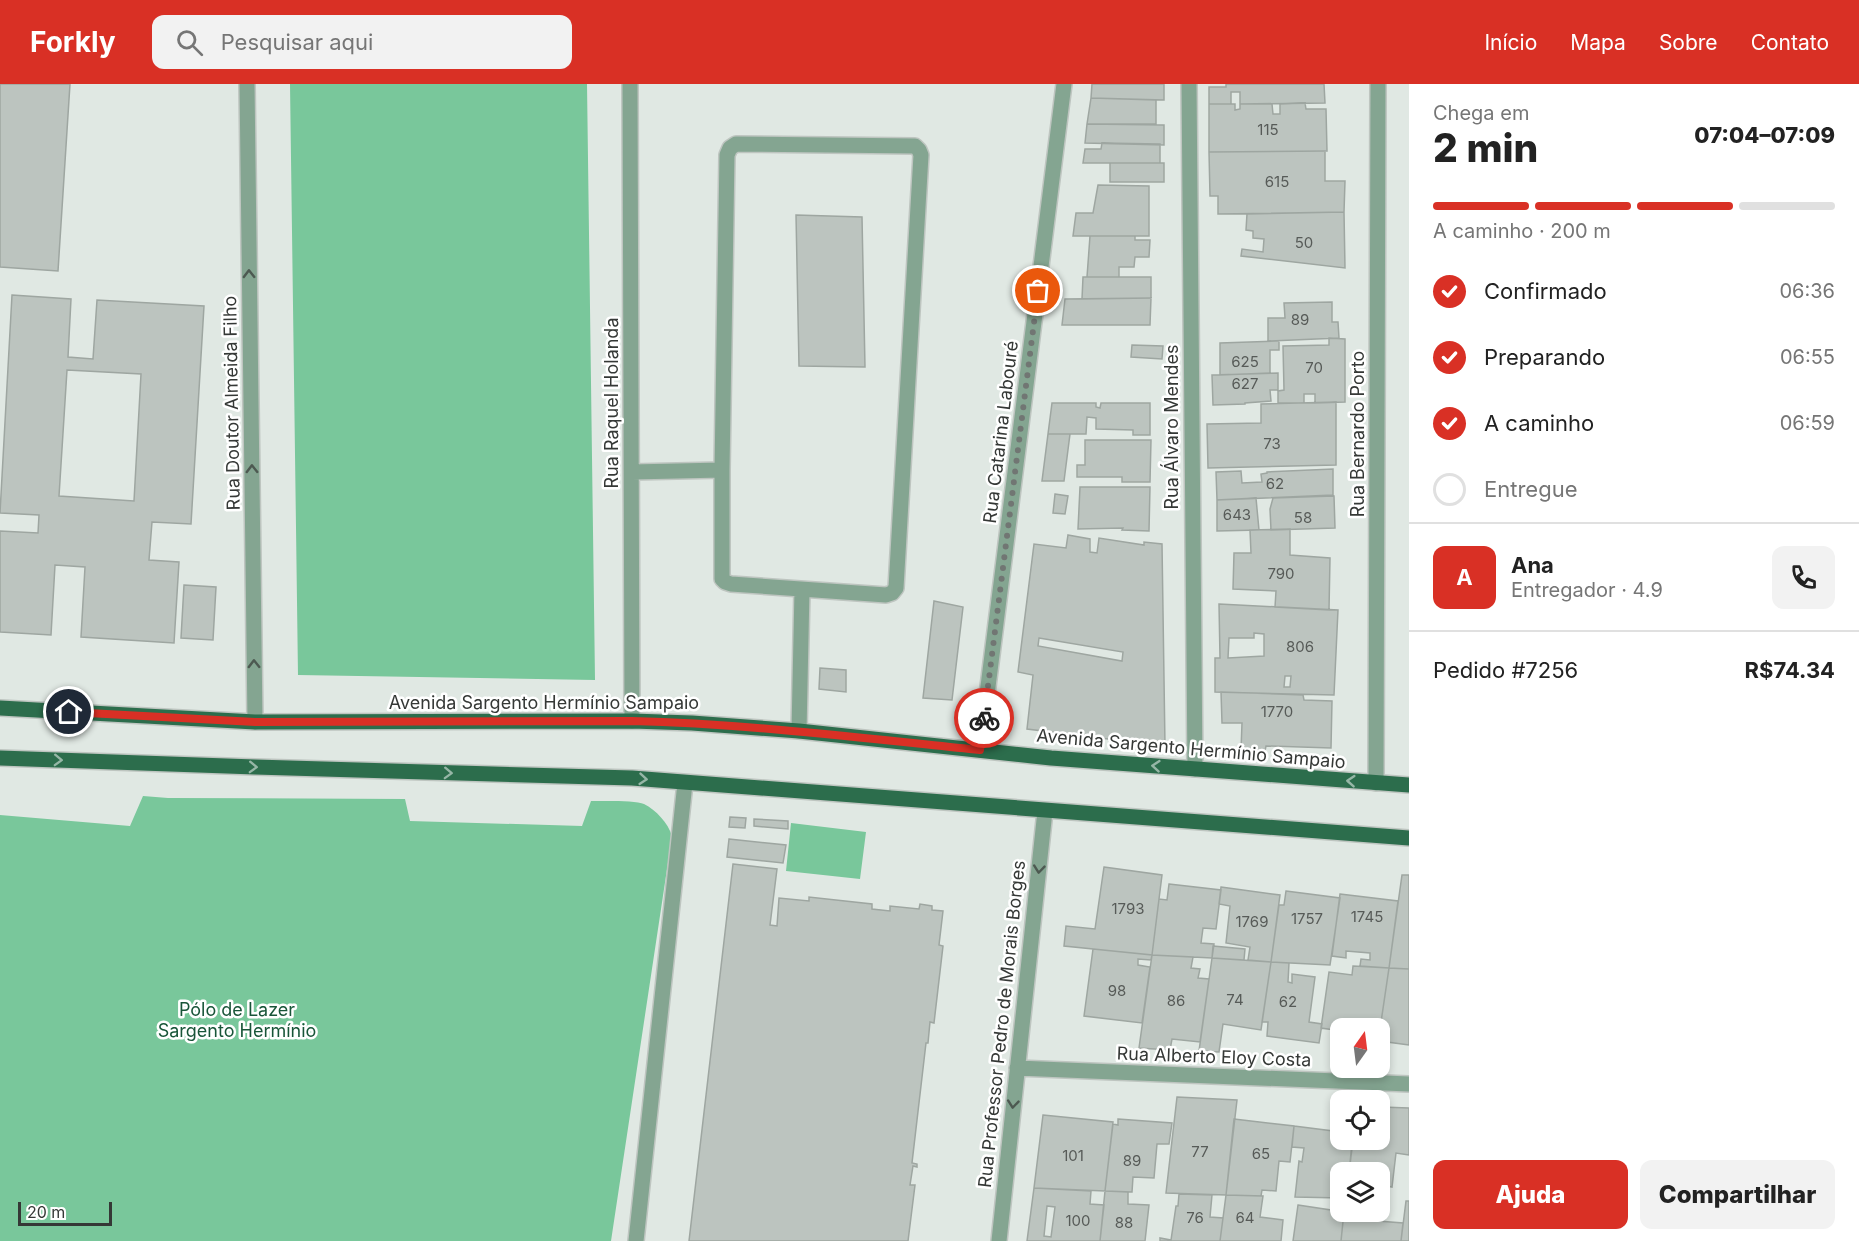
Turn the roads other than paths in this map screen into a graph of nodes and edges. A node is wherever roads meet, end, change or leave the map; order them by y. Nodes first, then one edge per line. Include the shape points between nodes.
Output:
1 (247, 84) edge
2 (630, 84) edge
3 (1064, 84) edge
4 (1189, 84) edge
5 (1378, 84) edge
6 (722, 470) junction
7 (632, 472) junction
8 (802, 590) junction
9 (0, 708) edge
10 (632, 721) junction
11 (255, 722) junction
12 (799, 731) junction
13 (980, 750) junction
14 (0, 758) edge
15 (1195, 769) junction
16 (686, 783) junction
17 (1376, 783) junction
18 (1409, 785) edge
19 (1045, 811) junction
20 (1409, 838) edge
21 (1017, 1068) junction
22 (1409, 1084) edge
23 (636, 1241) edge
24 (999, 1241) edge

11 -> 1 street, Rua Doutor Almeida Filho
2 - 7 street, Rua Raquel Holanda
3 - 13 street, Rua Catarina Labouré
4 - 15 street, Rua Álvaro Mendes
5 - 17 street, Rua Bernardo Porto
6 - 7 street
6 - 8 street via 722,579 730,584
6 - 8 street via 730,148 736,144 915,146 921,155 896,588 886,595
7 - 10 street, Rua Raquel Holanda
8 - 12 street
9 - 11 main road, Avenida Sargento Hermínio Sampaio
10 - 11 main road, Avenida Sargento Hermínio Sampaio
10 - 12 main road, Avenida Sargento Hermínio Sampaio
12 - 13 main road, Avenida Sargento Hermínio Sampaio
15 -> 13 main road, Avenida Sargento Hermínio Sampaio
14 -> 16 main road via 632,778
17 -> 15 main road, Avenida Sargento Hermínio Sampaio
16 - 19 main road
16 - 23 street
17 - 18 main road, Avenida Sargento Hermínio Sampaio
19 - 20 main road
19 -> 21 street, Rua Professor Pedro de Morais Borges
21 - 22 street, Rua Alberto Eloy Costa
21 -> 24 street, Rua Professor Pedro de Morais Borges

